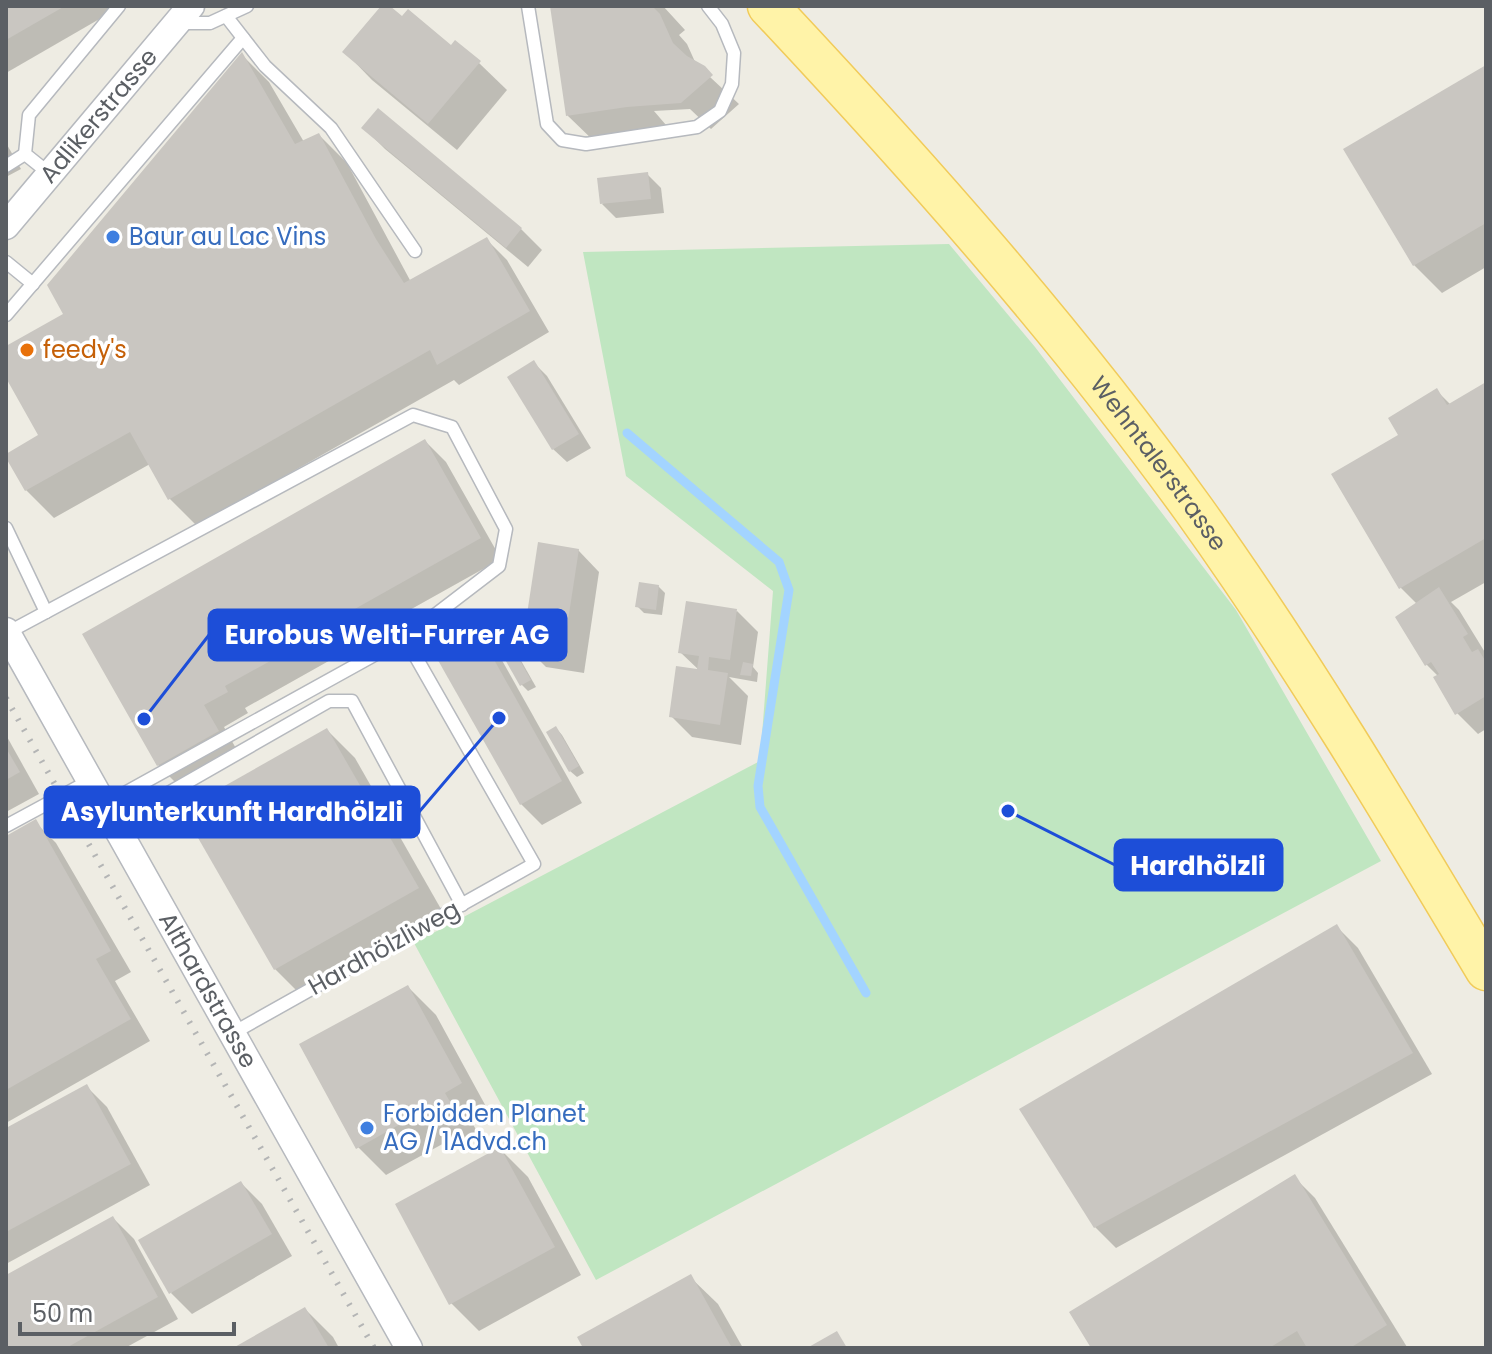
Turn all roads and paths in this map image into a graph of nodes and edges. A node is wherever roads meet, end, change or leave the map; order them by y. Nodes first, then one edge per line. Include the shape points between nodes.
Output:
1 (119, 6) edge
2 (247, 6) edge
3 (528, 6) edge
4 (708, 6) edge
5 (768, 6) edge
6 (184, 15) edge
7 (226, 16) junction
8 (243, 38) junction
9 (25, 154) junction
10 (6, 166) edge
11 (50, 174) junction
12 (6, 226) edge
13 (415, 251) dead end
14 (6, 262) edge
15 (33, 284) junction
16 (6, 315) edge
17 (6, 528) edge
18 (46, 612) junction
19 (6, 632) edge
20 (405, 638) junction
21 (91, 780) junction
22 (110, 814) junction
23 (6, 826) edge
24 (462, 905) junction
25 (1486, 970) edge
26 (233, 1033) junction
27 (409, 1348) edge

1 - 9 lane via 29,115
2 - 7 lane
3 - 4 lane via 547,124 562,140 586,144 697,127 720,111 732,84 734,53
5 - 25 main road, Wehntalerstrasse via 1006,269 1193,510 1380,793
6 - 7 lane via 210,23
6 - 11 street, Adlikerstrasse
7 - 8 lane
8 - 13 lane via 331,128
8 - 15 lane
9 - 10 lane
9 - 11 lane
11 - 12 street, Adlikerstrasse
14 - 15 lane
15 - 16 lane
17 - 18 lane
18 - 19 lane
18 - 20 lane via 413,415 452,427 506,529 499,566
19 - 21 street, Althardstrasse
20 - 22 lane
20 - 24 lane, Hardhölzliweg via 534,864
21 - 22 street, Althardstrasse
21 - 23 lane
22 - 24 lane via 329,701 352,701
22 - 26 street, Althardstrasse
24 - 26 lane, Hardhölzliweg
26 - 27 street, Althardstrasse

